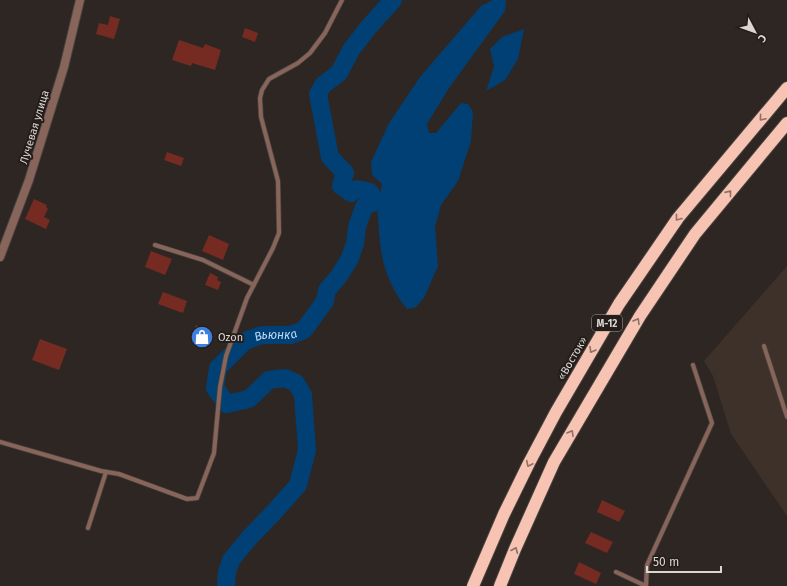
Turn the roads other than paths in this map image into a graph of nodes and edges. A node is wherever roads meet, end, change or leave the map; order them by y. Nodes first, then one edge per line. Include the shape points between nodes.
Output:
1 (80, 0) edge
2 (342, 0) edge
3 (787, 88) edge
4 (787, 123) edge
5 (155, 245) dead end
6 (0, 257) edge
7 (254, 285) junction
8 (764, 346) dead end
9 (693, 365) dead end
10 (787, 418) edge
11 (0, 442) edge
12 (106, 472) junction
13 (88, 528) dead end
14 (616, 572) dead end
15 (473, 586) edge
16 (500, 586) edge

1 - 6 street, Лучевая улица via 64,67 29,180
2 - 7 lane via 325,33 310,53 269,80 262,90 261,117 278,181 279,232 274,248
3 -> 15 highway, «Восток» / М-12 via 678,218 618,304 532,457
16 -> 4 highway, М-12 via 554,462 640,316 695,234
5 - 7 lane via 203,260
7 - 12 lane via 226,356 220,387 214,453 197,498 187,499
8 - 10 lane
9 - 14 lane via 712,423 647,565 646,586
11 - 12 lane
12 - 13 lane

